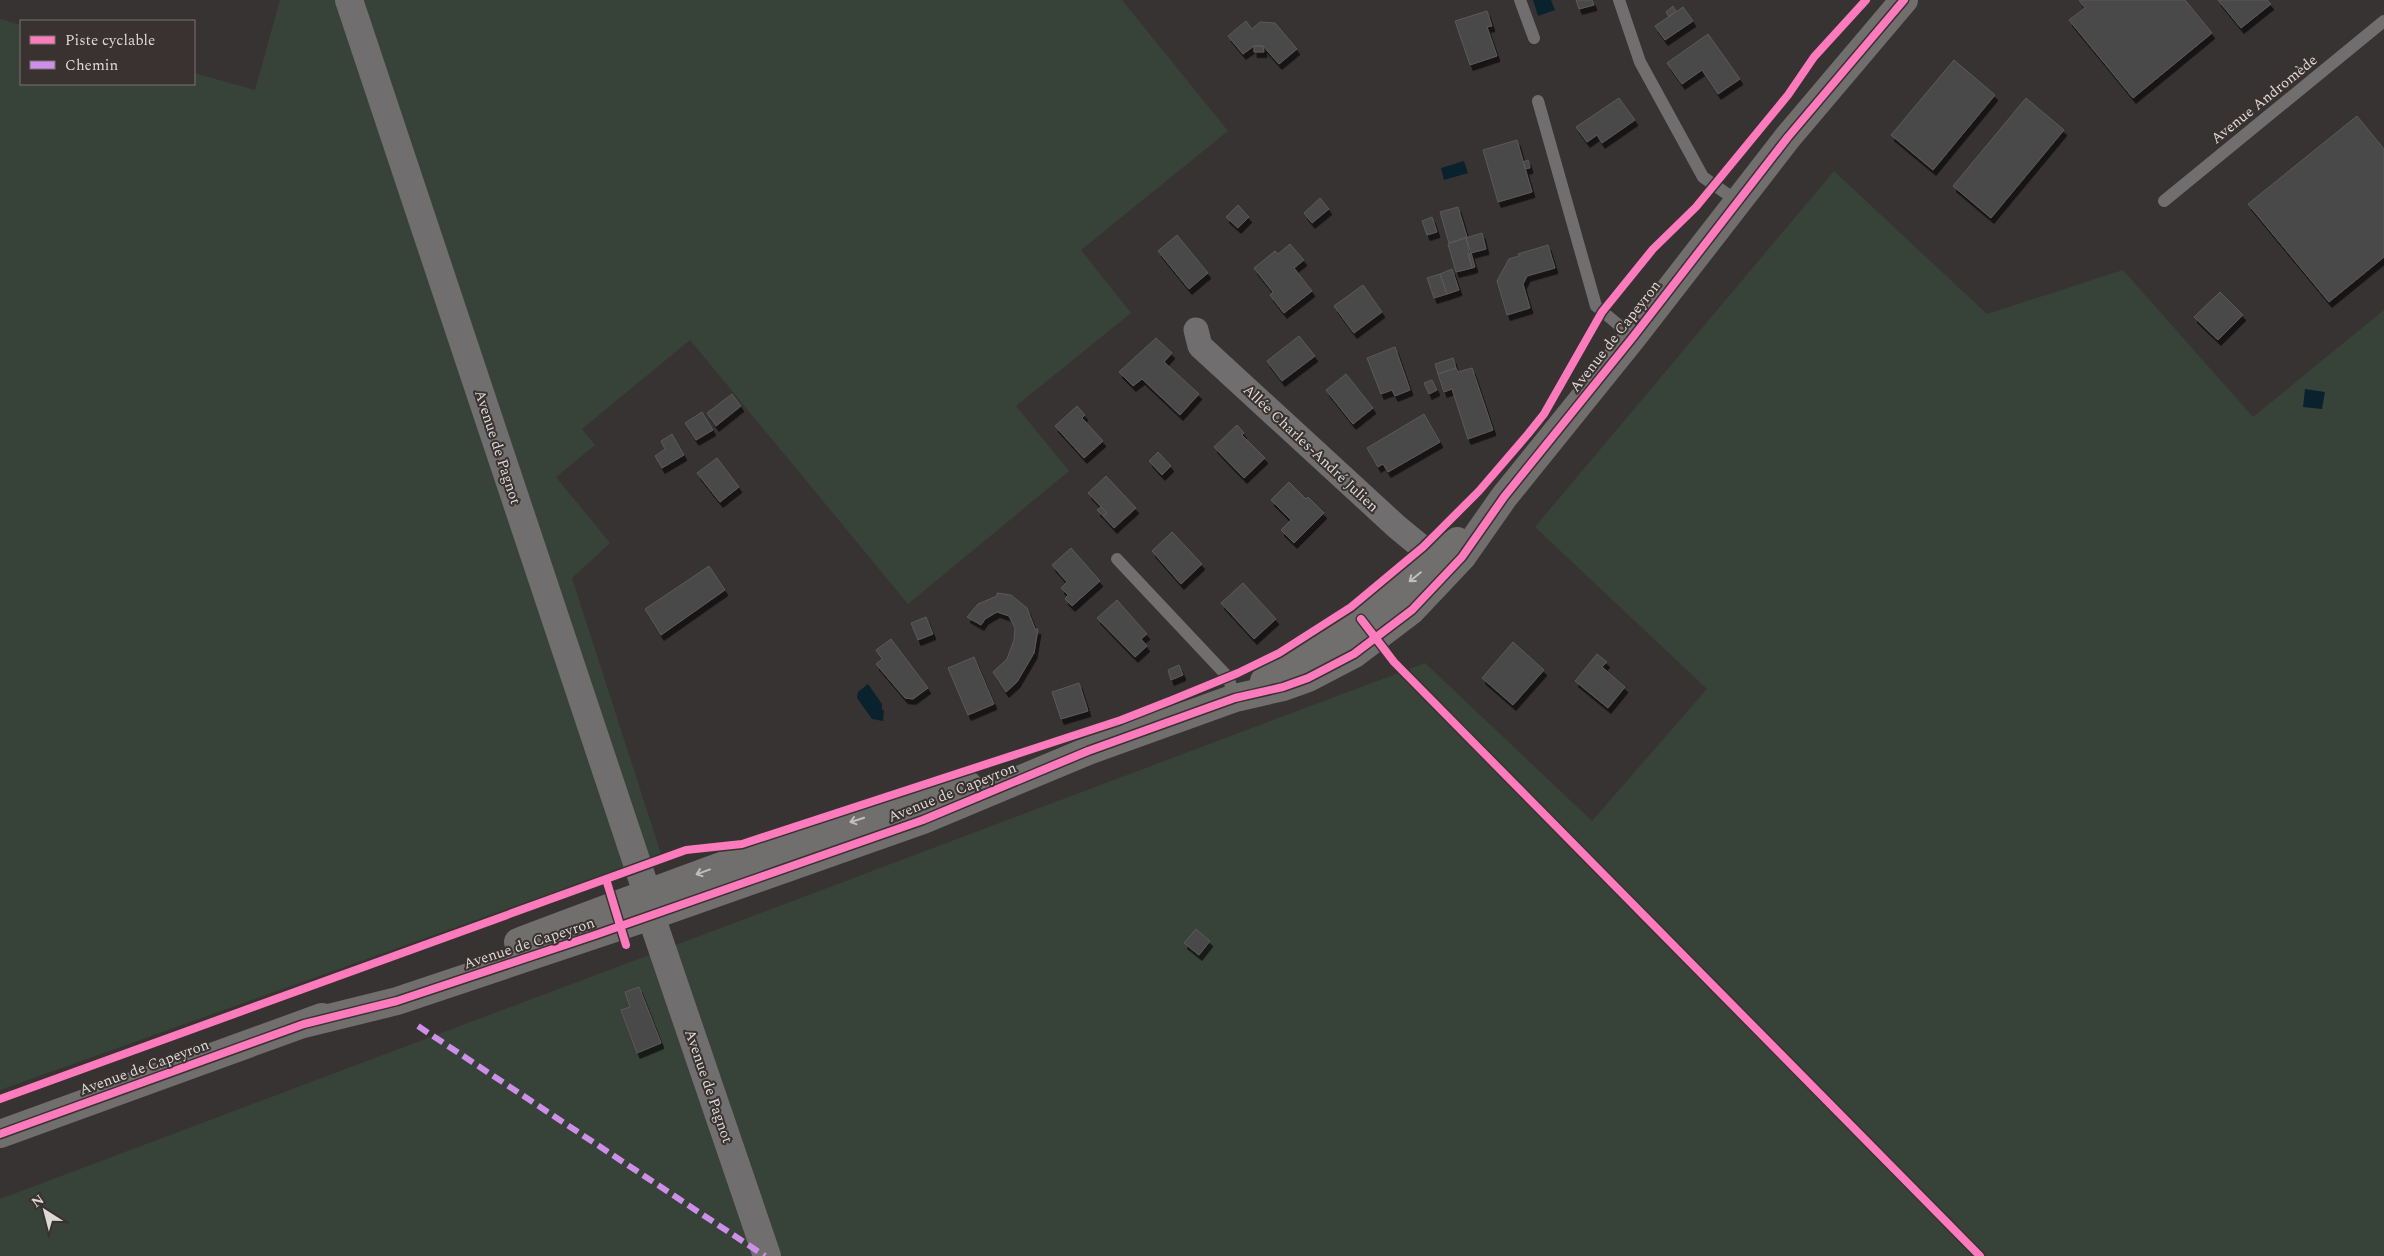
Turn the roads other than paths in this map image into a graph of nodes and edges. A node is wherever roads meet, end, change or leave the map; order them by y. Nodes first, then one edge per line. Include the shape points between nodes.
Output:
1 (349, 0) edge
2 (1520, 0) edge
3 (1619, 0) edge
4 (1904, 0) edge
5 (2384, 21) edge
6 (1534, 38) dead end
7 (1538, 101) dead end
8 (1737, 201) junction
9 (2164, 201) dead end
10 (1196, 330) dead end
11 (1633, 337) junction
12 (1504, 498) junction
13 (1117, 559) dead end
14 (1436, 560) junction
15 (1235, 698) junction
16 (649, 904) junction
17 (0, 1134) edge
18 (767, 1256) edge

1 - 16 street, Avenue de Pagnot
2 - 6 lane
3 - 8 lane via 1640,62 1703,177
4 - 8 main road, Avenue de Capeyron via 1838,75
5 - 9 lane, Avenue Andromède
7 - 11 lane via 1596,306
8 - 11 main road, Avenue de Capeyron
10 - 14 street, Allée Charles-André Julien via 1200,346
11 - 12 main road, Avenue de Capeyron
12 - 14 main road, Avenue de Capeyron
12 - 15 main road, Avenue de Capeyron via 1438,584 1376,640 1332,668 1308,678
13 - 15 lane via 1228,678
14 -> 15 main road, Avenue de Capeyron via 1352,624
15 - 16 main road, Avenue de Capeyron via 1088,751 917,799 752,854
16 - 17 main road, Avenue de Capeyron
16 - 18 street, Avenue de Pagnot

